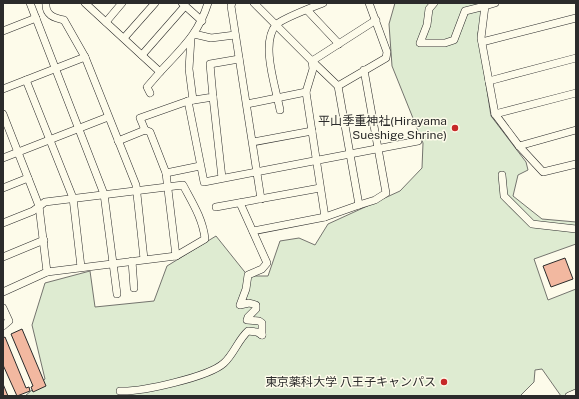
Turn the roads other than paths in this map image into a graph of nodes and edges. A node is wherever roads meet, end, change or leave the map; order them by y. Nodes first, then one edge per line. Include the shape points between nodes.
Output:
1 (30, 3) edge
2 (46, 3) edge
3 (86, 3) edge
4 (122, 3) edge
5 (155, 3) edge
6 (208, 3) edge
7 (232, 3) edge
8 (254, 3) edge
9 (323, 3) edge
10 (370, 3) edge
11 (434, 3) edge
12 (495, 3) edge
13 (184, 4) edge
14 (485, 6) junction
15 (307, 10) junction
16 (36, 18) junction
17 (576, 18) edge
18 (376, 20) junction
19 (202, 21) junction
20 (106, 22) junction
21 (276, 24) junction
22 (3, 31) edge
23 (235, 35) junction
24 (193, 36) junction
25 (124, 38) junction
26 (482, 42) junction
27 (339, 44) junction
28 (142, 55) junction
29 (85, 57) junction
30 (576, 58) edge
31 (239, 59) junction
32 (312, 61) junction
33 (55, 68) junction
34 (364, 70) junction
35 (160, 72) junction
36 (26, 80) junction
37 (489, 81) junction
38 (338, 86) junction
39 (3, 89) edge
40 (306, 92) junction
41 (576, 92) edge
42 (150, 93) dead end
43 (214, 96) junction
44 (278, 98) junction
45 (191, 101) junction
46 (246, 104) junction
47 (280, 110) dead end
48 (3, 114) edge
49 (495, 114) junction
50 (108, 117) junction
51 (4, 123) edge
52 (79, 128) junction
53 (145, 130) junction
54 (576, 130) edge
55 (312, 131) junction
56 (50, 140) junction
57 (118, 141) junction
58 (418, 141) dead end
59 (252, 142) junction
60 (519, 146) junction
61 (378, 149) junction
62 (18, 152) junction
63 (351, 154) junction
64 (3, 158) edge
65 (316, 161) junction
66 (576, 164) edge
67 (200, 166) junction
68 (257, 172) junction
69 (166, 173) junction
70 (502, 175) dead end
71 (28, 178) junction
72 (222, 178) junction
73 (168, 187) junction
74 (3, 188) edge
75 (320, 188) junction
76 (136, 190) junction
77 (104, 194) junction
78 (73, 198) junction
79 (261, 199) junction
80 (240, 203) junction
81 (359, 205) junction
82 (38, 206) junction
83 (216, 207) dead end
84 (325, 217) junction
85 (3, 223) edge
86 (576, 229) edge
87 (253, 231) junction
88 (44, 240) junction
89 (176, 256) junction
90 (3, 257) edge
91 (144, 259) junction
92 (132, 261) junction
93 (113, 263) junction
94 (81, 267) junction
95 (48, 272) junction
96 (134, 288) dead end
97 (3, 292) edge
98 (117, 294) dead end
99 (3, 308) edge
100 (3, 326) edge
101 (120, 391) dead end
102 (576, 393) edge
103 (569, 396) edge

1 - 16 street
2 - 29 street via 47,12 51,16 64,20
3 - 20 street
4 - 20 street
5 - 25 street
6 - 19 street
7 - 23 street via 230,6
8 - 21 street
9 - 15 street
10 - 18 street
11 - 14 street via 429,9 427,25 420,43 437,44 454,40 465,12
12 - 14 street
13 - 19 street
13 - 28 street
14 - 26 street
15 - 21 street
15 - 27 street
16 - 22 street
16 - 33 street
17 - 26 street
18 - 27 street
18 - 34 street via 387,52 386,58
19 - 24 street
20 - 25 street
21 - 32 street
21 - 44 street via 269,36 270,58
23 - 24 street via 211,38
23 - 31 street
24 - 35 street
24 - 45 street via 189,69
25 - 28 street
26 - 37 street
27 - 32 street
28 - 35 street
29 - 33 street
29 - 50 street
30 - 37 street
31 - 43 street via 210,64
31 - 46 street
32 - 38 street
32 - 40 street via 313,69
33 - 36 street
33 - 52 street
34 - 38 street
34 - 61 street
35 - 42 street via 148,87
36 - 39 street
36 - 56 street
37 - 49 street
38 - 63 street
40 - 44 street
40 - 55 street
41 - 49 street
43 - 45 street
43 - 72 street
44 - 46 street
44 - 47 street
45 - 53 street via 140,118
45 - 67 street
46 - 59 street
48 - 51 street
49 - 60 street
50 - 52 street
50 - 57 street
51 - 62 street
52 - 56 street
52 - 77 street
53 - 57 street
53 - 69 street via 150,132
54 - 60 street
55 - 59 street
55 - 65 street
56 - 62 street
56 - 78 street
57 - 76 street
58 - 61 street
59 - 68 street
60 - 66 street via 542,172
61 - 63 street
61 - 81 street via 386,194
62 - 64 street
62 - 71 street
63 - 65 street
63 - 81 street
65 - 68 street
65 - 75 street
67 - 69 street
67 - 72 street via 204,182
68 - 72 street
68 - 79 street
69 - 73 street
70 - 86 street via 504,196 532,224
71 - 74 street
71 - 82 street
73 - 76 street
73 - 89 street
73 - 89 street via 183,185 198,213 205,239
75 - 79 street
75 - 84 street
76 - 77 street
76 - 91 street
77 - 78 street
77 - 93 street
78 - 82 street via 45,202
78 - 94 street
79 - 80 street
80 - 83 street
80 - 87 street
81 - 84 street
82 - 85 street via 33,211
82 - 88 street
84 - 87 street
87 - 101 street via 267,259 266,265 248,275 246,289 239,302 256,304 256,309 247,320 262,323 262,335 248,331 223,364 211,372 169,383
88 - 90 street
88 - 95 street
89 - 91 street
91 - 92 street
92 - 93 street
92 - 96 street
93 - 94 street
93 - 98 street
94 - 95 street
95 - 97 street
99 - 100 street via 9,321
102 - 103 street

